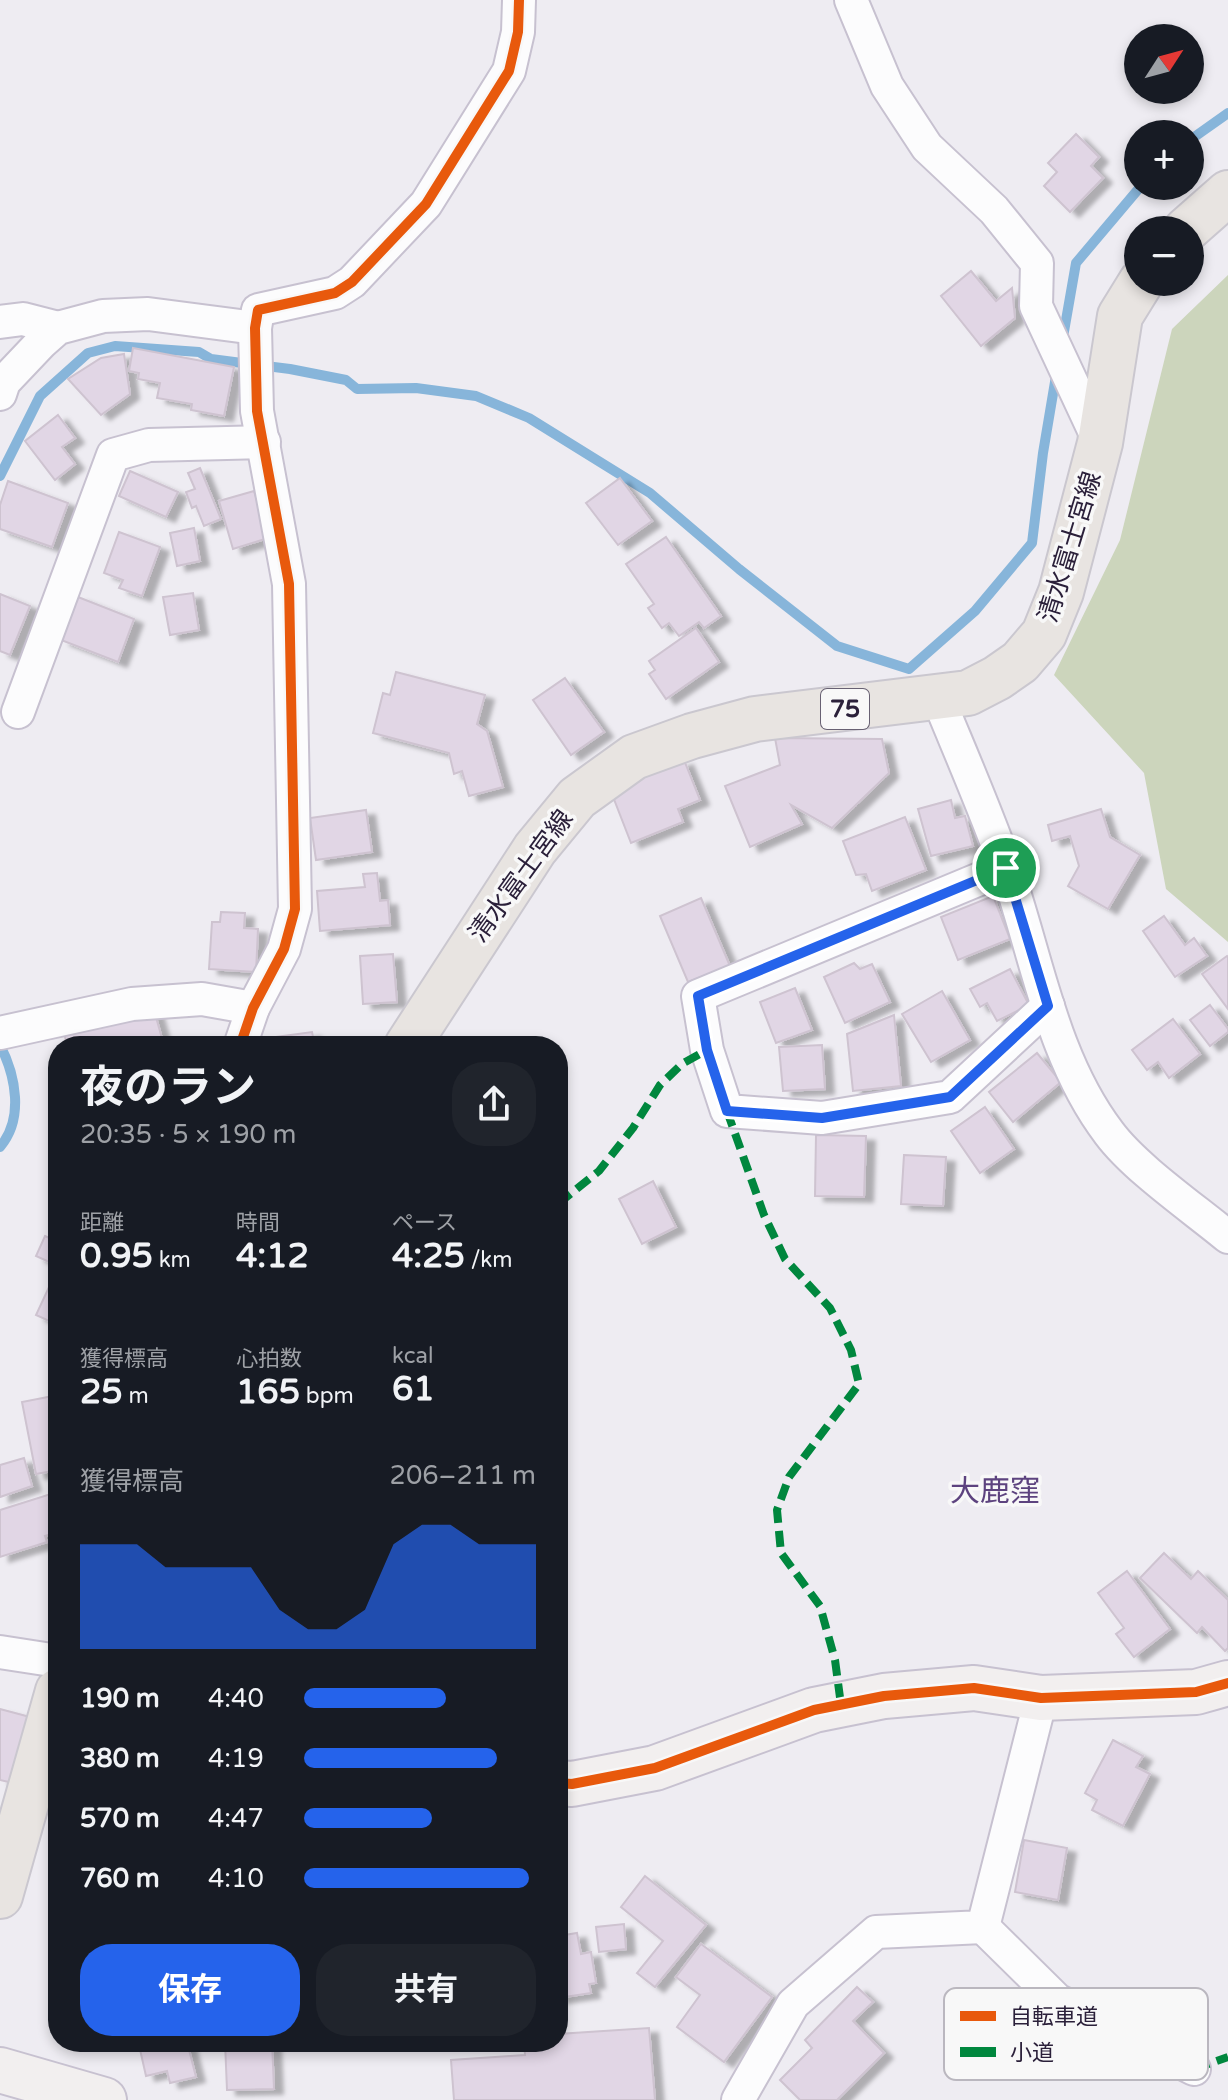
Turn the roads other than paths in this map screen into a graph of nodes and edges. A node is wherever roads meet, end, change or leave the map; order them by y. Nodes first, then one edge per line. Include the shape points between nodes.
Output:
1 (519, 0) edge
2 (851, 0) edge
3 (1228, 193) edge
4 (1202, 216) edge
5 (1132, 296) edge
6 (0, 322) edge
7 (58, 328) junction
8 (255, 328) junction
9 (0, 394) edge
10 (264, 442) junction
11 (1100, 443) junction
12 (938, 698) junction
13 (18, 712) dead end
14 (1006, 868) junction
15 (1048, 1006) junction
16 (253, 1008) junction
17 (8, 1032) edge
18 (243, 1036) edge
19 (413, 1036) edge
20 (1228, 1237) edge
21 (0, 1652) edge
22 (48, 1659) edge
23 (1228, 1683) edge
24 (1041, 1698) junction
25 (48, 1726) edge
26 (568, 1784) edge
27 (0, 1896) edge
28 (983, 1927) junction
29 (1045, 1988) edge
30 (0, 2070) edge
31 (104, 2100) edge
32 (738, 2100) edge

1 - 8 street via 509,71 426,204 352,282 335,293 258,310
2 - 11 street via 887,86 927,147 994,210 1037,263 1036,306
3 - 4 main road
5 - 11 main road, 清水富士宮線 / 75 via 1120,316
6 - 7 street via 23,319
7 - 8 street via 103,316 148,314
7 - 9 street via 4,382
8 - 10 street via 257,411
10 - 13 street via 149,445 113,455
10 - 16 street via 289,584 295,909 284,949
11 - 12 main road, 清水富士宮線 / 75 via 1061,592 1044,634 1020,662 997,678 968,693
12 - 14 street
12 - 19 main road, 清水富士宮線 / 75 via 755,719 634,757 577,798 535,849
14 - 15 street
14 - 15 street via 698,996 707,1050 727,1111 822,1118 950,1097
15 - 20 street via 1081,1093 1110,1136
16 - 17 street via 202,999 132,1004
16 - 18 street
21 - 22 street
23 - 24 street via 1196,1692
24 - 26 street via 974,1688 884,1696 814,1710 655,1768
24 - 28 street
25 - 27 main road
28 - 29 street
28 - 32 street via 876,1932 793,2004
30 - 31 street

